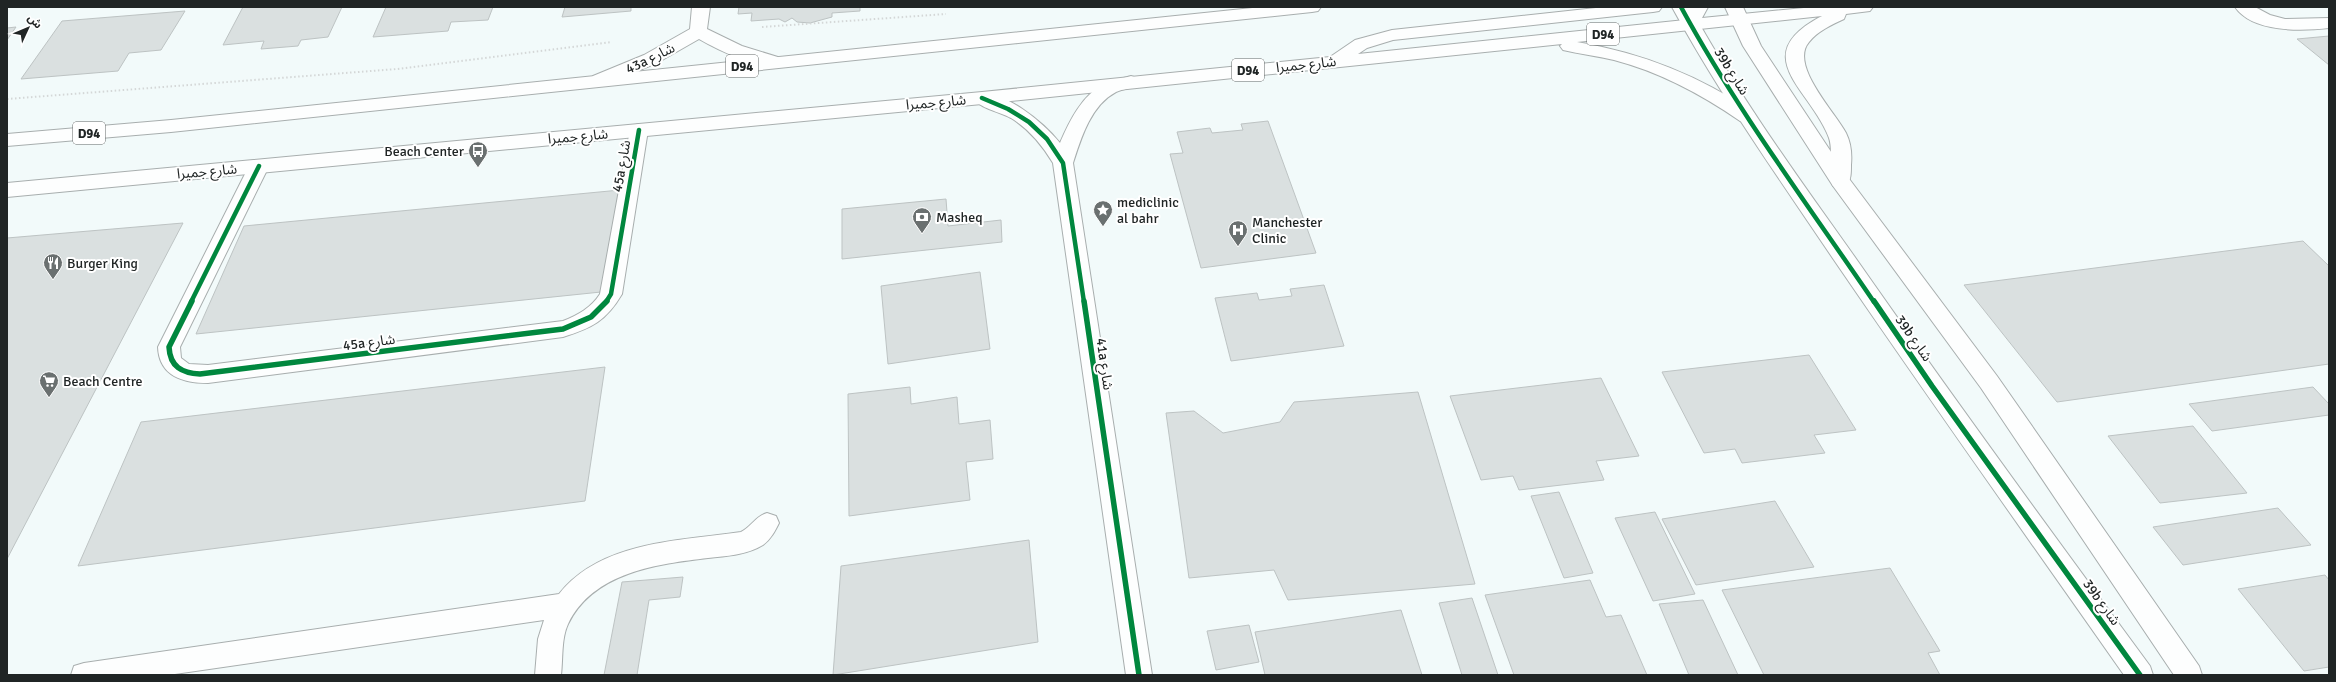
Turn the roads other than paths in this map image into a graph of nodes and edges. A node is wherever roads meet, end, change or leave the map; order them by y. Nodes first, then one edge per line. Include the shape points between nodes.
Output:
1 (701, 7) edge
2 (1312, 7) edge
3 (1653, 7) edge
4 (1681, 7) edge
5 (2244, 7) edge
6 (1859, 8) edge
7 (1737, 14) edge
8 (1696, 16) edge
9 (2329, 22) edge
10 (698, 31) junction
11 (1514, 43) junction
12 (775, 62) junction
13 (1332, 62) junction
14 (599, 80) junction
15 (1132, 82) junction
16 (982, 98) junction
17 (1747, 117) junction
18 (640, 130) junction
19 (7, 140) edge
20 (1063, 163) junction
21 (259, 166) junction
22 (1840, 181) junction
23 (7, 190) edge
24 (767, 523) dead end
25 (565, 605) junction
26 (84, 675) edge
27 (548, 675) edge
28 (1139, 675) edge
29 (2140, 675) edge
30 (2189, 675) edge

1 - 10 main road
2 - 12 main road, D94
3 - 13 main road via 1392,35 1361,44
4 - 8 main road, 39b شارع
5 - 9 main road via 2279,24 2298,26
6 - 7 main road, شارع جميرا / D94
6 - 22 main road via 1822,22 1807,31 1797,44 1794,60 1798,76 1836,133 1842,158
7 - 8 main road, شارع جميرا / D94
7 - 22 main road via 1752,46
8 - 11 main road, شارع جميرا / D94
8 - 17 main road, 39b شارع via 1705,51
10 - 12 main road via 745,55
10 - 14 main road, 43a شارع via 664,54
11 - 13 main road, شارع جميرا / D94
11 - 17 main road via 1561,44 1609,52 1656,66 1720,97
12 - 14 main road, D94
13 - 15 main road, شارع جميرا / D94
14 - 19 main road, D94 via 172,126
15 - 16 main road, شارع جميرا / D94
15 - 20 main road, 41a شارع via 1109,88 1092,104 1078,121
16 - 18 main road, شارع جميرا / D94
16 - 20 main road, 41a شارع via 1009,109 1038,128 1051,142
17 - 29 main road, 39b شارع via 1932,386
18 - 21 main road, شارع جميرا / D94
18 - 21 main road, 45a شارع via 611,294 607,303 588,319 563,330 208,374 185,373 171,363 169,347
20 - 28 main road, 41a شارع
21 - 23 main road, شارع جميرا / D94
22 - 30 main road via 1989,382
24 - 25 main road via 762,532 742,543 630,560 604,571 582,586
25 - 26 main road
25 - 27 main road via 554,626

